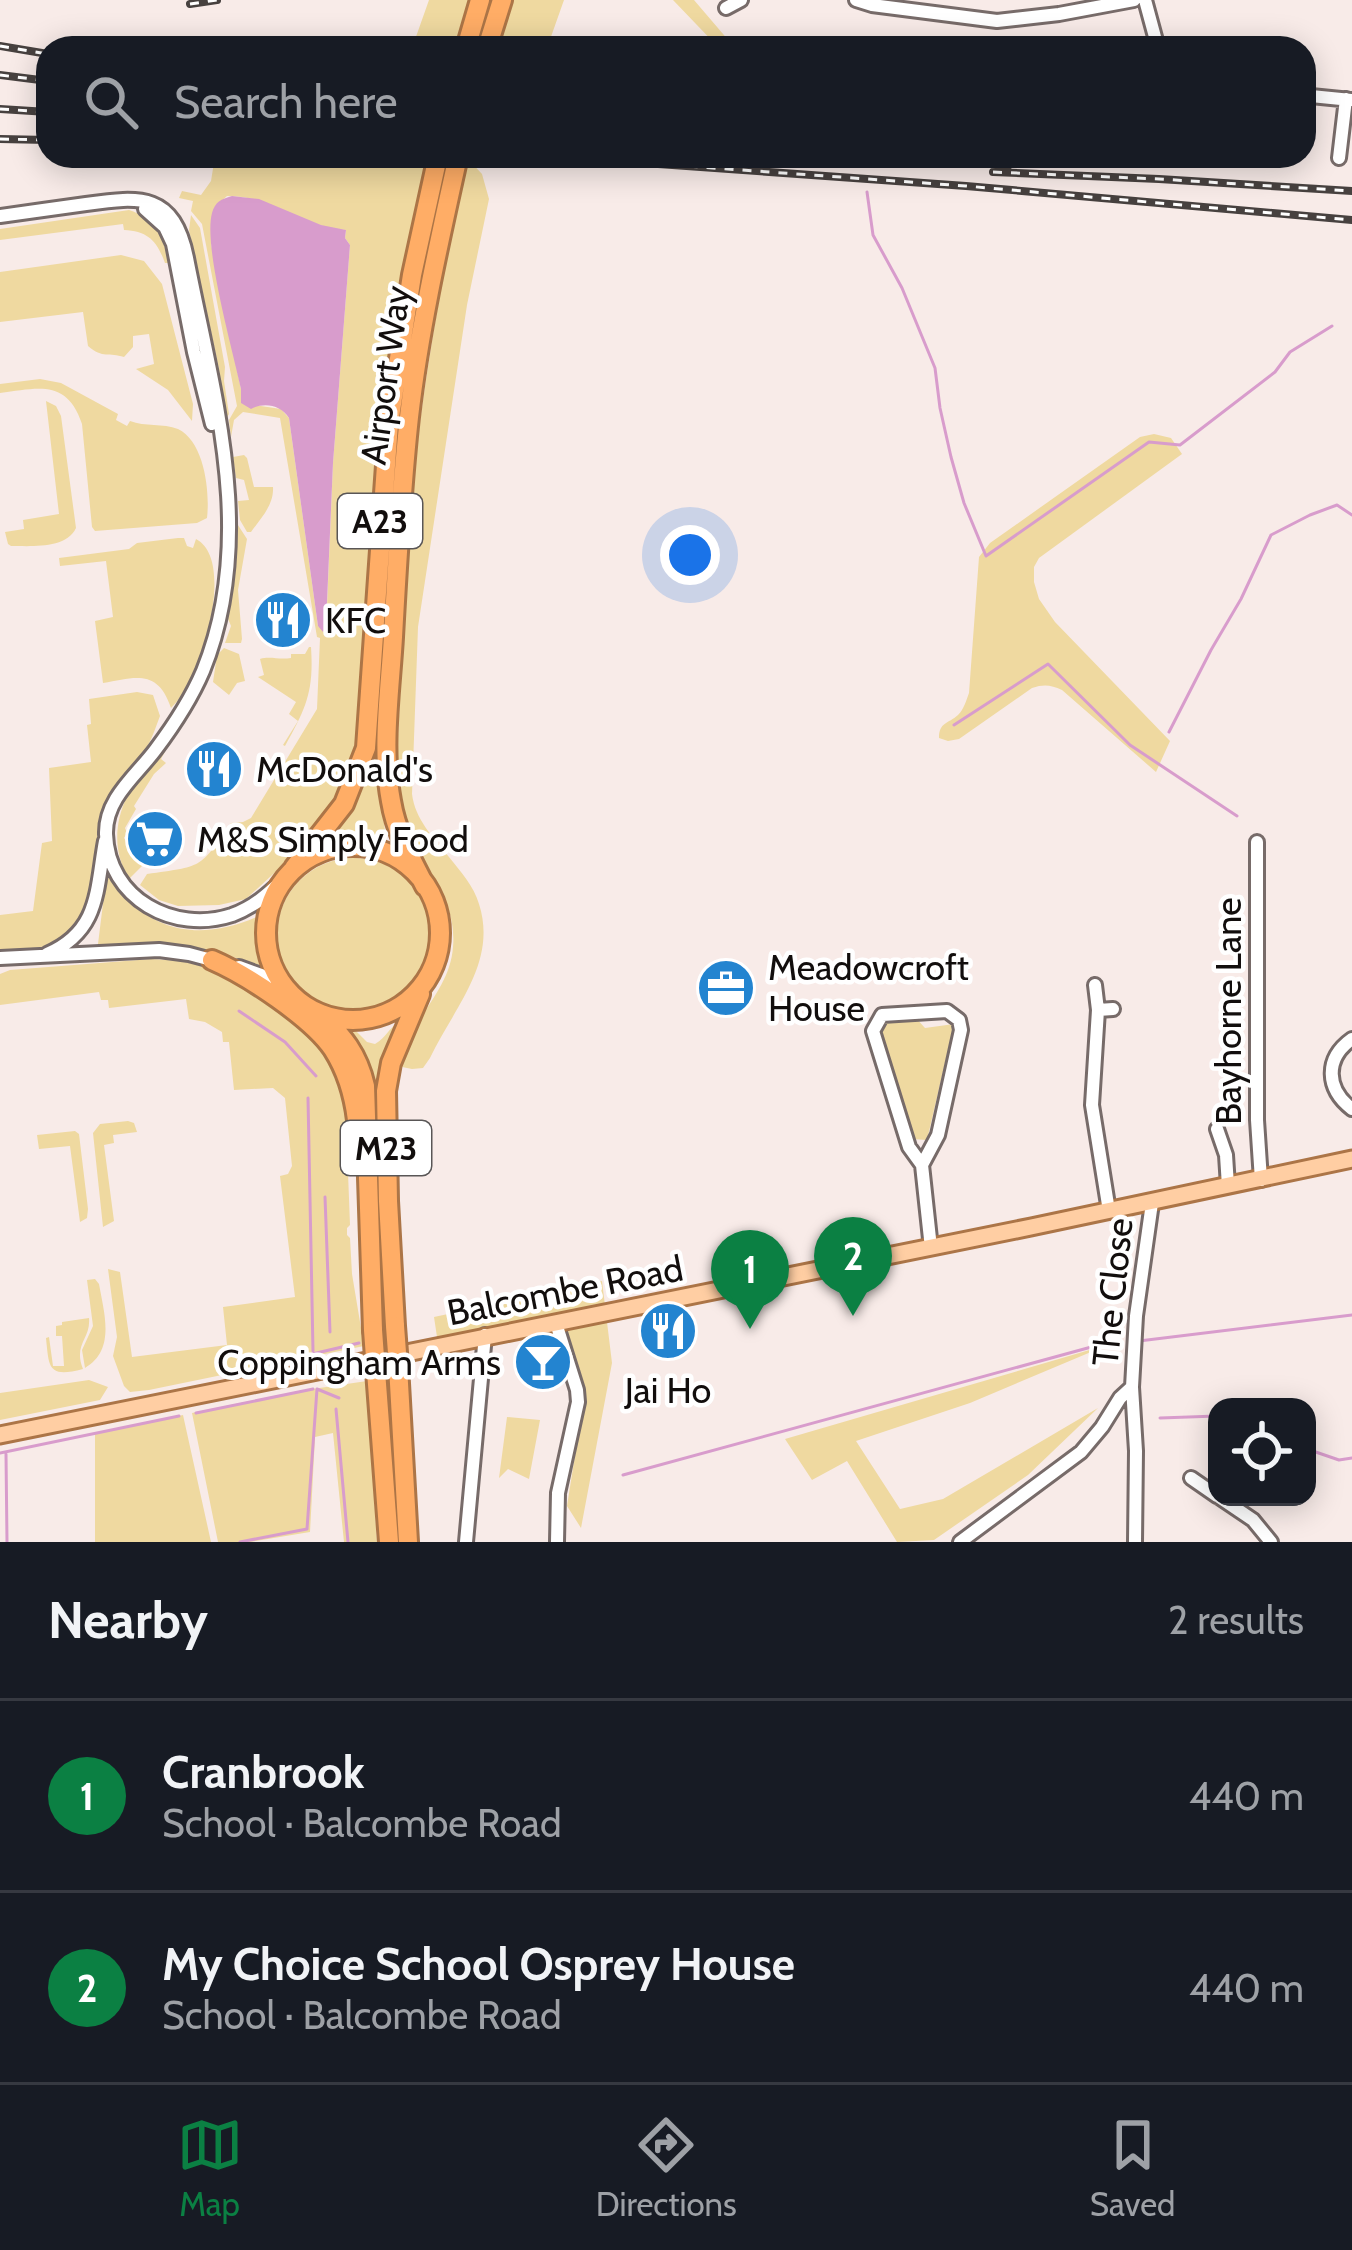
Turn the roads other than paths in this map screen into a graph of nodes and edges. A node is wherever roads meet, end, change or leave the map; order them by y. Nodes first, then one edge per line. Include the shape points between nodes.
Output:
1 (480, 0) edge
2 (502, 0) edge
3 (742, 0) edge
4 (856, 0) edge
5 (1134, 0) edge
6 (1145, 0) edge
7 (1112, 2) edge
8 (726, 8) dead end
9 (470, 36) edge
10 (491, 36) edge
11 (1155, 36) edge
12 (1316, 96) edge
13 (1349, 99) edge
14 (1340, 158) dead end
15 (445, 168) edge
16 (447, 168) edge
17 (145, 209) dead end
18 (0, 216) edge
19 (227, 477) junction
20 (106, 833) junction
21 (1257, 842) dead end
22 (289, 873) junction
23 (425, 886) junction
24 (41, 956) junction
25 (0, 958) edge
26 (212, 960) junction
27 (427, 979) junction
28 (1095, 985) dead end
29 (303, 1004) junction
30 (1352, 1039) edge
31 (1352, 1109) edge
32 (1217, 1129) dead end
33 (1352, 1159) edge
34 (922, 1165) junction
35 (1261, 1180) junction
36 (1228, 1186) junction
37 (367, 1202) junction
38 (1152, 1203) junction
39 (1109, 1211) junction
40 (931, 1247) junction
41 (556, 1323) junction
42 (485, 1336) junction
43 (1132, 1387) junction
44 (0, 1435) edge
45 (1190, 1478) dead end
46 (1208, 1490) edge
47 (1233, 1506) edge
48 (389, 1542) edge
49 (408, 1542) edge
50 (466, 1542) edge
51 (557, 1542) edge
52 (960, 1542) edge
53 (1136, 1542) edge
54 (1271, 1542) edge

1 - 9 highway
2 - 10 highway
3 - 8 street
4 - 7 street via 997,21
5 - 7 street
6 - 11 street
12 - 13 street
13 - 14 street
15 - 22 highway, Airport Way / A23 via 412,275 388,423 369,736 344,804
16 - 23 highway, Airport Way / A23 via 410,414 388,714 394,821
17 - 19 street via 169,233
18 - 19 street via 135,198 177,225
19 - 20 street via 226,590 208,658 170,729 119,793
20 - 22 street via 126,886 169,916 231,915
20 - 24 street via 90,916 71,940
21 - 35 street, Bayhorne Lane
22 - 23 highway via 330,848 367,846 398,858
22 - 29 highway via 268,910 265,947
23 - 27 highway via 441,928
24 - 25 street
24 - 26 street via 159,950
26 - 29 street via 255,972
26 - 37 highway, M23 via 270,994 335,1052 354,1101
27 - 29 highway via 383,1015 343,1019
27 - 49 highway, M23, bridge via 387,1084
28 - 39 street via 1106,1009 1092,1105
29 - 37 highway, M23 via 344,1038 363,1076
30 - 31 street via 1330,1072
32 - 36 street
33 - 35 main road, Balcombe Road
34 - 34 street via 909,1147 873,1030 881,1015 947,1011 962,1030 938,1135
34 - 40 street
35 - 36 main road, Balcombe Road
36 - 38 main road, Balcombe Road
37 - 48 highway, M23, bridge
38 - 39 main road, Balcombe Road
38 - 43 street, The Close
39 - 40 main road, Balcombe Road
40 - 41 main road, Balcombe Road
41 - 42 main road, Balcombe Road
41 - 51 street via 578,1402 557,1493
42 - 44 main road, Balcombe Road
42 - 50 street
43 - 52 street, The Close via 1081,1452
43 - 53 street, The Close
45 - 46 street
47 - 54 street

